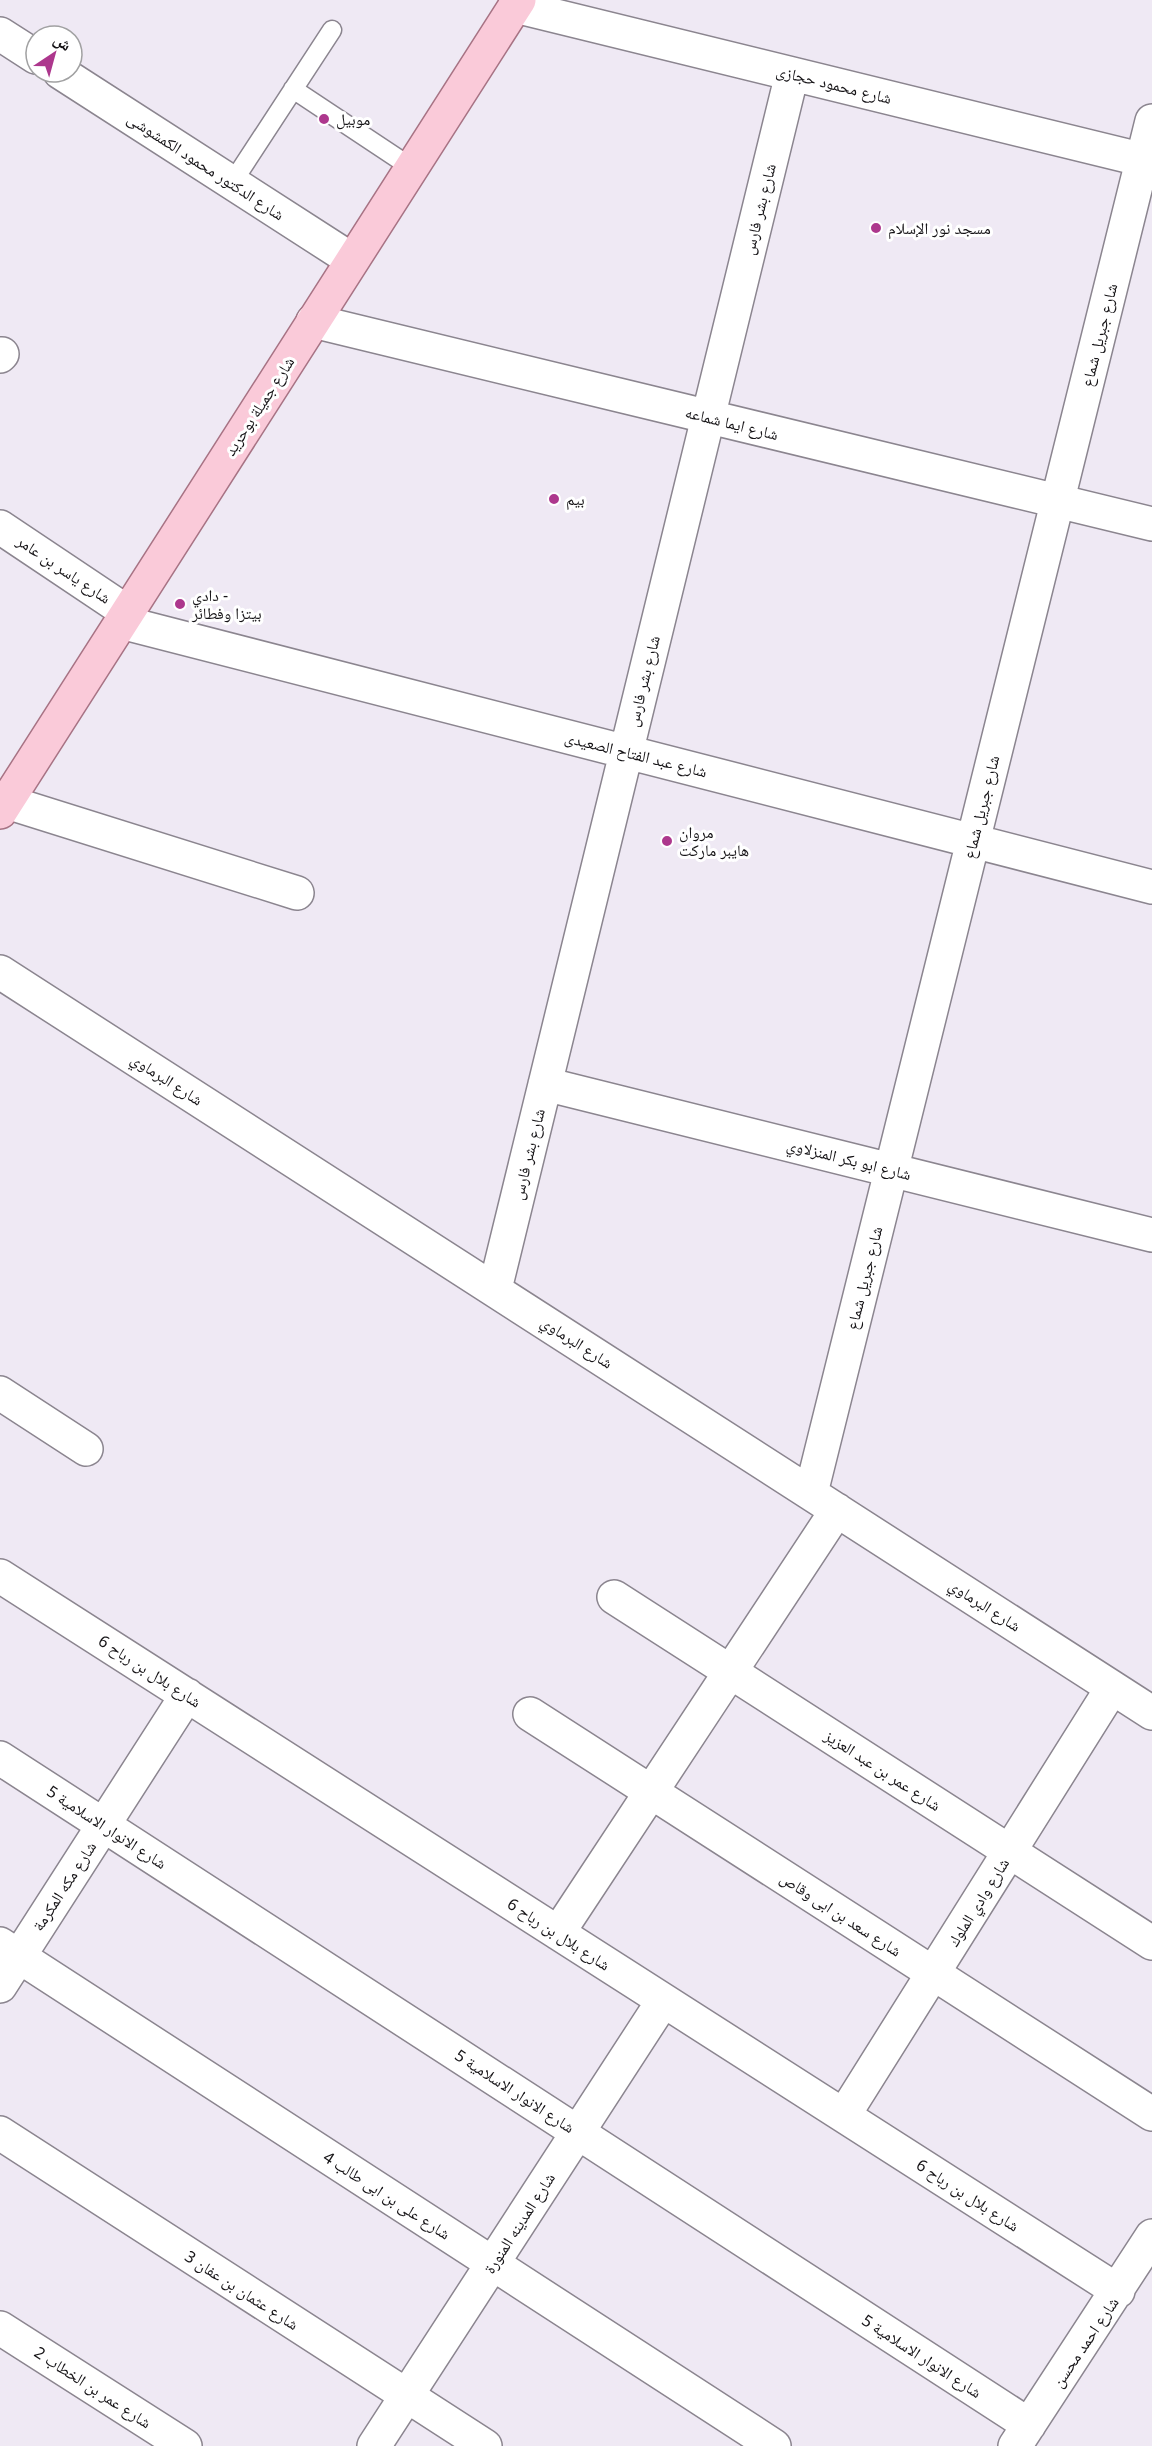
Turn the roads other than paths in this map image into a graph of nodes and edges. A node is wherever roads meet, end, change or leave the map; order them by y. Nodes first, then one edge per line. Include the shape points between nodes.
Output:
1 (517, 3) edge
2 (332, 30) dead end
3 (0, 34) edge
4 (24, 49) edge
5 (792, 74) junction
6 (79, 84) edge
7 (293, 89) junction
8 (1152, 121) edge
9 (1147, 161) edge
10 (412, 168) junction
11 (232, 183) junction
12 (352, 260) junction
13 (313, 321) junction
14 (708, 417) junction
15 (1057, 501) junction
16 (1152, 524) edge
17 (0, 527) edge
18 (124, 617) junction
19 (626, 752) junction
20 (3, 807) edge
21 (973, 841) junction
22 (1152, 887) edge
23 (297, 893) dead end
24 (0, 972) edge
25 (545, 1084) junction
26 (891, 1170) junction
27 (1152, 1235) edge
28 (495, 1289) junction
29 (0, 1393) edge
30 (86, 1449) dead end
31 (824, 1502) junction
32 (0, 1576) edge
33 (614, 1597) dead end
34 (730, 1672) junction
35 (1113, 1688) junction
36 (187, 1695) junction
37 (1152, 1713) edge
38 (530, 1714) dead end
39 (0, 1758) edge
40 (651, 1792) junction
41 (104, 1825) junction
42 (1010, 1852) junction
43 (558, 1933) junction
44 (1152, 1943) edge
45 (9, 1950) edge
46 (933, 1974) junction
47 (0, 1986) edge
48 (663, 2001) junction
49 (1152, 2114) edge
50 (844, 2115) junction
51 (578, 2132) junction
52 (0, 2133) edge
53 (1152, 2236) edge
54 (493, 2264) junction
55 (1118, 2291) junction
56 (0, 2328) edge
57 (407, 2396) junction
58 (1022, 2436) edge
59 (185, 2446) edge
60 (374, 2446) edge
61 (485, 2446) edge
62 (774, 2446) edge

1 - 5 street, شارع محمود حجازى
1 - 10 main road, شارع جميلة بوحريد
2 - 7 lane
3 - 4 street
5 - 9 street, شارع محمود حجازى
5 - 14 street, شارع بشر فارس
6 - 11 street, شارع الدكتور محمود الكمشوشى
7 - 10 lane
7 - 11 lane
8 - 9 street, شارع جبريل شماع
9 - 15 street, شارع جبريل شماع
10 - 12 main road, شارع جميلة بوحريد
11 - 12 street, شارع الدكتور محمود الكمشوشى
12 - 13 main road, شارع جميلة بوحريد
13 - 14 street, شارع ايما شماعه
13 - 18 main road, شارع جميلة بوحريد
14 - 15 street, شارع ايما شماعه
14 - 19 street, شارع بشر فارس
15 - 16 street, شارع ايما شماعه
15 - 21 street, شارع جبريل شماع
17 - 18 street, شارع ياسر بن عامر
18 - 19 street, شارع عبد الفتاح الصعيدى
18 - 20 main road, شارع جميلة بوحريد
19 - 21 street, شارع عبد الفتاح الصعيدى
19 - 25 street, شارع بشر فارس
20 - 23 street
21 - 22 street, شارع عبد الفتاح الصعيدى
21 - 26 street, شارع جبريل شماع
24 - 28 street, شارع البرماوي
25 - 26 street, شارع ابو بكر المنزلاوي
25 - 28 street, شارع بشر فارس
26 - 27 street, شارع ابو بكر المنزلاوي
26 - 31 street, شارع جبريل شماع
28 - 31 street, شارع البرماوي
29 - 30 street
31 - 34 street, شارع جبريل شماع
31 - 35 street, شارع البرماوي
32 - 36 street, شارع بلال بن رباح 6
33 - 34 street, شارع عمر بن عبد العزيز
34 - 40 street, شارع جبريل شماع
34 - 42 street, شارع عمر بن عبد العزيز
35 - 37 street, شارع البرماوي
35 - 42 street, شارع وادي الملوك
36 - 41 street, شارع مكه المكرمة
36 - 43 street, شارع بلال بن رباح 6
38 - 40 street, شارع سعد بن ابى وقاص
39 - 41 street, شارع الانوار الاسلامية 5
40 - 43 street, شارع جبريل شماع
40 - 46 street, شارع سعد بن ابى وقاص
41 - 45 street, شارع مكه المكرمة
41 - 51 street, شارع الانوار الاسلامية 5
42 - 44 street, شارع عمر بن عبد العزيز
42 - 46 street, شارع وادي الملوك
43 - 48 street, شارع بلال بن رباح 6
45 - 47 street, شارع مكه المكرمة
45 - 54 street, شارع على بن ابى طالب 4
46 - 49 street, شارع سعد بن ابى وقاص
46 - 50 street, شارع وادي الملوك
48 - 50 street, شارع بلال بن رباح 6
48 - 51 street, شارع المدينه المنورة
50 - 55 street, شارع بلال بن رباح 6
51 - 54 street, شارع المدينه المنورة
51 - 58 street, شارع الانوار الاسلامية 5
52 - 57 street, شارع عثمان بن عفان 3
53 - 55 street, شارع احمد محسن
54 - 57 street, شارع المدينه المنورة
54 - 62 street, شارع على بن ابى طالب 4
55 - 58 street, شارع احمد محسن
56 - 59 street, شارع عمر بن الخطاب 2
57 - 60 street, شارع المدينه المنورة
57 - 61 street, شارع عثمان بن عفان 3

